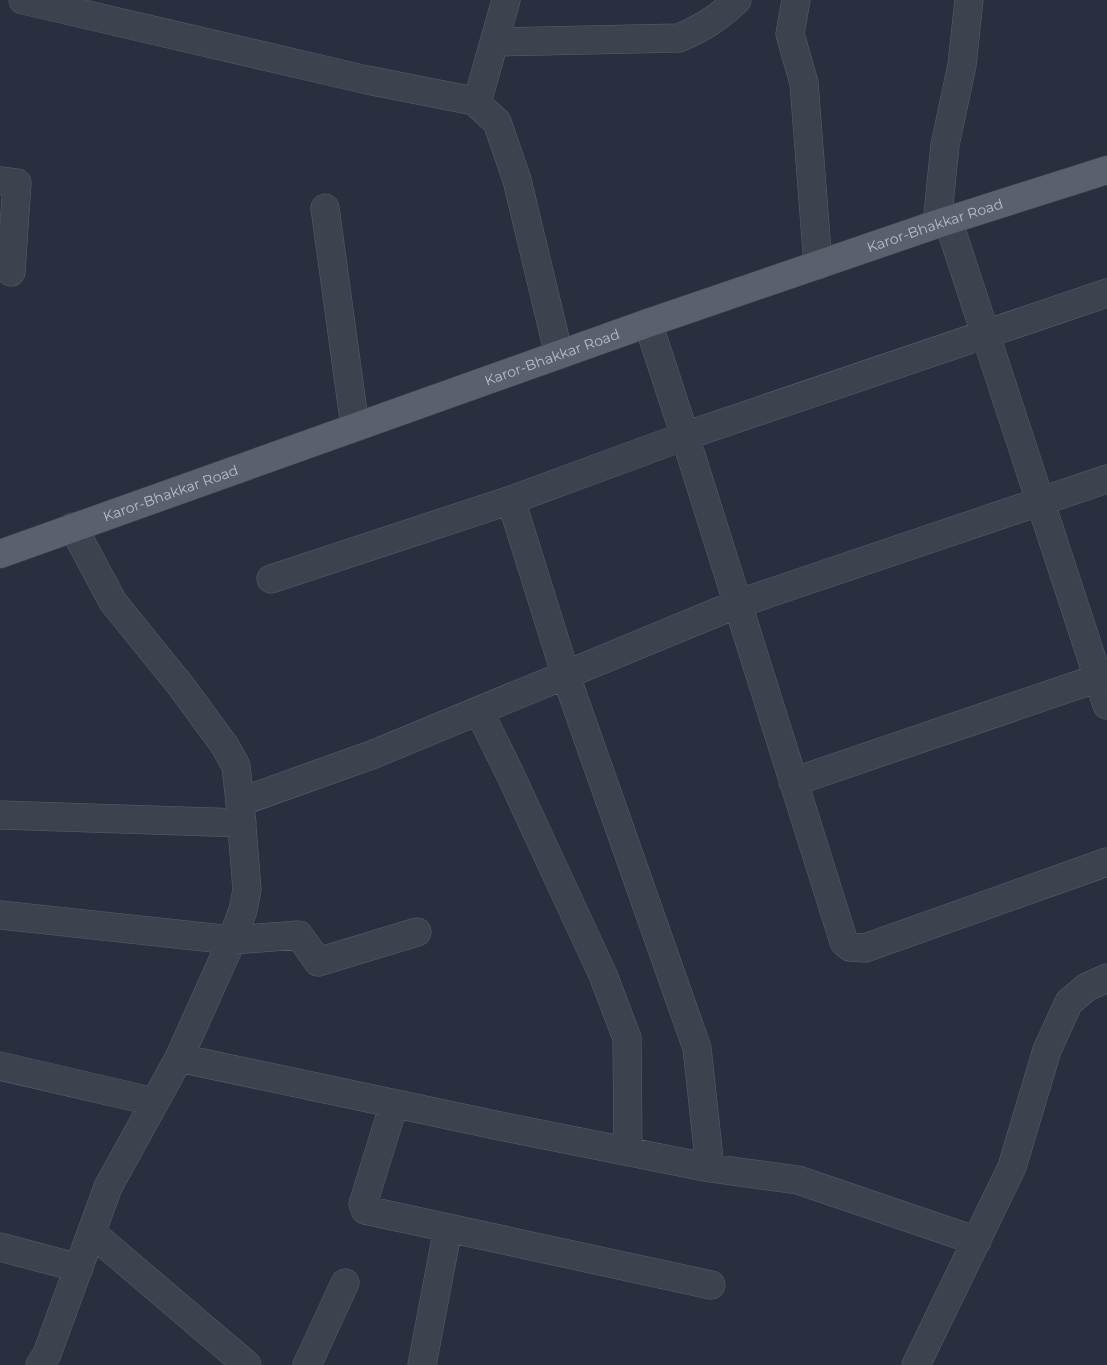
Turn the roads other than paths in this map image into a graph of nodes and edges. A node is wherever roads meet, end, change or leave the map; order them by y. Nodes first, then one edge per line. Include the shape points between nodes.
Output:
1 (23, 0) edge
2 (506, 0) edge
3 (737, 0) edge
4 (796, 0) edge
5 (969, 0) edge
6 (494, 42) junction
7 (474, 100) junction
8 (1107, 170) edge
9 (0, 181) edge
10 (325, 208) dead end
11 (943, 222) junction
12 (818, 265) junction
13 (11, 272) dead end
14 (1107, 293) edge
15 (648, 323) junction
16 (984, 335) junction
17 (558, 355) junction
18 (355, 427) junction
19 (685, 436) junction
20 (1107, 479) edge
21 (511, 500) junction
22 (1040, 502) junction
23 (73, 527) junction
24 (0, 554) edge
25 (271, 579) dead end
26 (737, 604) junction
27 (566, 676) junction
28 (1103, 677) edge
29 (1107, 705) edge
30 (479, 711) junction
31 (793, 782) junction
32 (241, 812) junction
33 (0, 815) edge
34 (1107, 862) edge
35 (0, 914) edge
36 (417, 932) dead end
37 (232, 940) junction
38 (1107, 978) edge
39 (179, 1058) junction
40 (0, 1066) edge
41 (155, 1102) junction
42 (394, 1104) junction
43 (628, 1152) junction
44 (710, 1168) junction
45 (448, 1228) junction
46 (92, 1233) junction
47 (977, 1241) junction
48 (0, 1246) edge
49 (79, 1268) junction
50 (345, 1283) dead end
51 (711, 1285) dead end
52 (40, 1365) edge
53 (247, 1365) edge
54 (307, 1365) edge
55 (422, 1365) edge
56 (916, 1365) edge

1 - 7 street via 367,80
2 - 6 street
3 - 6 street via 703,28 679,38
4 - 12 street via 790,34 804,83
5 - 11 street via 962,65 945,145
6 - 7 street via 480,92
7 - 17 street via 497,122 517,180
8 - 11 main road, Karor-Bhakkar Road
9 - 13 street via 17,183
10 - 18 street
11 - 12 main road, Karor-Bhakkar Road
11 - 16 street
12 - 15 main road, Karor-Bhakkar Road
14 - 16 street
15 - 17 main road, Karor-Bhakkar Road
15 - 19 street
16 - 19 street
16 - 22 street
17 - 18 main road, Karor-Bhakkar Road
18 - 23 main road, Karor-Bhakkar Road
19 - 21 street
19 - 26 street
20 - 22 street
21 - 25 street
21 - 27 street
22 - 26 street
22 - 28 street
23 - 24 main road, Karor-Bhakkar Road
23 - 32 street via 113,602 225,746 236,766
26 - 27 street
26 - 31 street
27 - 30 street
27 - 44 street via 697,1048
28 - 29 street
28 - 31 street
30 - 32 street
30 - 43 street via 603,975 627,1038
31 - 34 street via 844,942 850,947 866,948
32 - 33 street
32 - 37 street via 247,890 244,910
35 - 37 street
36 - 37 street via 318,962 299,934
37 - 39 street
38 - 47 street via 1087,986 1069,1002 1047,1050 1012,1167
39 - 41 street
39 - 42 street
40 - 41 street
41 - 46 street via 108,1187
42 - 43 street
42 - 45 street via 363,1204 365,1210
43 - 44 street
44 - 47 street via 798,1180
45 - 51 street
45 - 55 street
46 - 49 street
46 - 53 street
47 - 56 street
48 - 49 street
49 - 52 street
50 - 54 street

